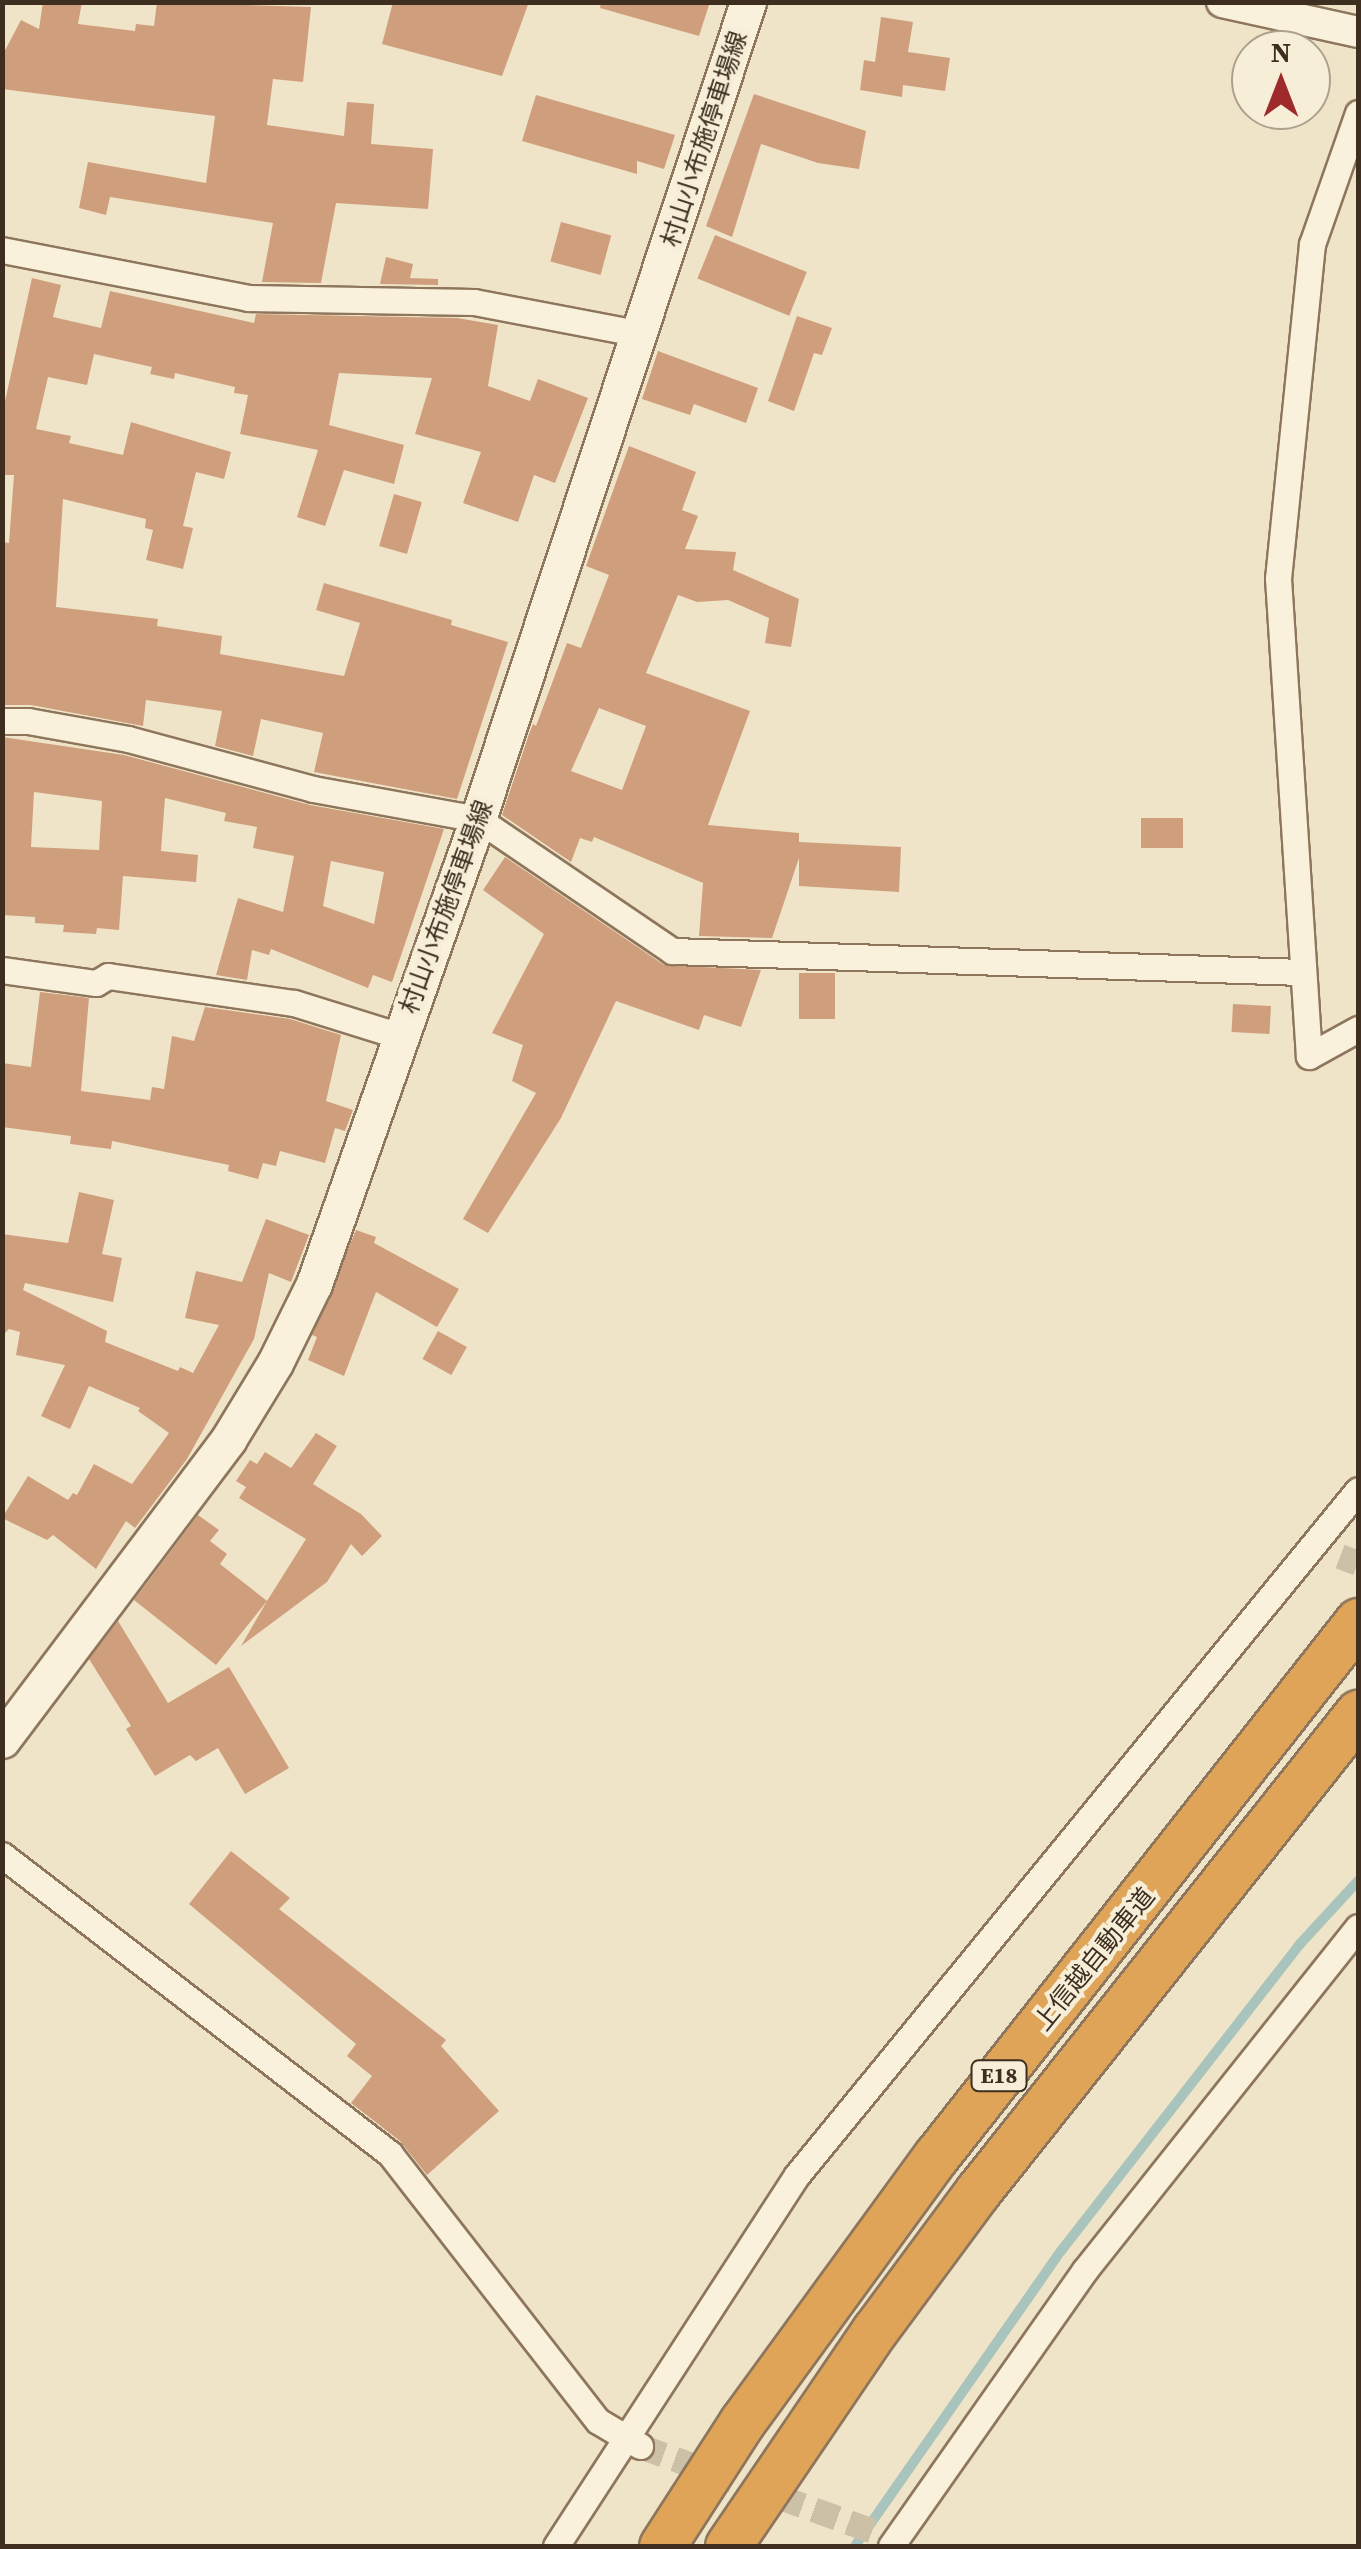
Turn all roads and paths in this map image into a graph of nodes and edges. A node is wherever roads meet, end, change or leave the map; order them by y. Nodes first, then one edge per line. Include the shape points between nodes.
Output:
1 (748, 2) edge
2 (1222, 2) edge
3 (1358, 32) edge
4 (1358, 113) edge
5 (2, 250) edge
6 (641, 334) junction
7 (2, 721) edge
8 (478, 819) junction
9 (2, 970) edge
10 (1302, 972) junction
11 (1358, 1029) edge
12 (400, 1036) junction
13 (1358, 1490) edge
14 (1358, 1621) edge
15 (1358, 1713) edge
16 (3, 1740) edge
17 (2, 1855) edge
18 (1358, 1928) edge
19 (631, 2442) junction
20 (888, 2540) edge
21 (556, 2546) edge
22 (662, 2546) edge
23 (728, 2546) edge

1 - 6 main road, 村山小布施停車場線
2 - 3 street
4 - 10 street via 1312,244 1278,578
5 - 6 street via 248,298 474,302
6 - 8 main road, 村山小布施停車場線
7 - 8 street via 128,739 313,789
8 - 10 street via 672,950
8 - 12 main road, 村山小布施停車場線
9 - 12 street via 96,983 108,976 294,1003
10 - 11 street via 1309,1056
12 - 16 main road, 村山小布施停車場線 via 314,1284 275,1363 228,1440
13 - 19 street via 1330,1550 797,2175
14 - 22 highway, 上信越自動車道 / E18 via 936,2155 742,2422
15 - 23 highway, E18 via 978,2190
17 - 19 street via 390,2154 598,2421
18 - 20 street via 1084,2270
19 - 21 street

